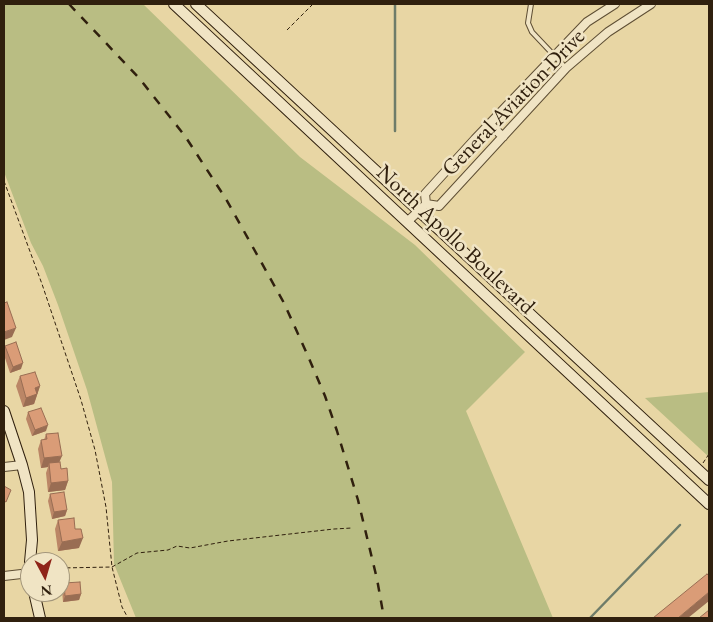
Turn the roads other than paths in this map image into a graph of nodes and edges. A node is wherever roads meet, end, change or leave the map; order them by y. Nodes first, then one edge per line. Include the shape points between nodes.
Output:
1 (174, 4) edge
2 (196, 4) edge
3 (531, 4) edge
4 (615, 4) edge
5 (651, 4) edge
6 (554, 55) junction
7 (566, 68) junction
8 (490, 124) junction
9 (504, 137) junction
10 (426, 204) junction
11 (418, 212) junction
12 (408, 221) junction
13 (4, 411) edge
14 (22, 465) junction
15 (4, 467) edge
16 (709, 480) edge
17 (709, 504) edge
18 (31, 552) edge
19 (20, 575) edge
20 (4, 576) edge
21 (36, 602) edge
22 (40, 618) edge

1 - 12 street, North Apollo Boulevard
2 - 11 street, North Apollo Boulevard
3 - 6 lane via 528,23 532,32
4 - 6 street, General Aviation Drive via 588,22
5 - 7 street, General Aviation Drive via 608,32
6 - 7 lane
6 - 8 street, General Aviation Drive
7 - 9 street, General Aviation Drive
8 - 9 street
8 - 10 street, General Aviation Drive via 425,194
9 - 10 street, General Aviation Drive via 439,206
10 - 11 street, General Aviation Drive
11 - 12 street, General Aviation Drive
11 - 16 street, North Apollo Boulevard
12 - 17 street, North Apollo Boulevard
13 - 14 street
14 - 15 street
14 - 18 street via 29,492
19 - 20 street
21 - 22 street

